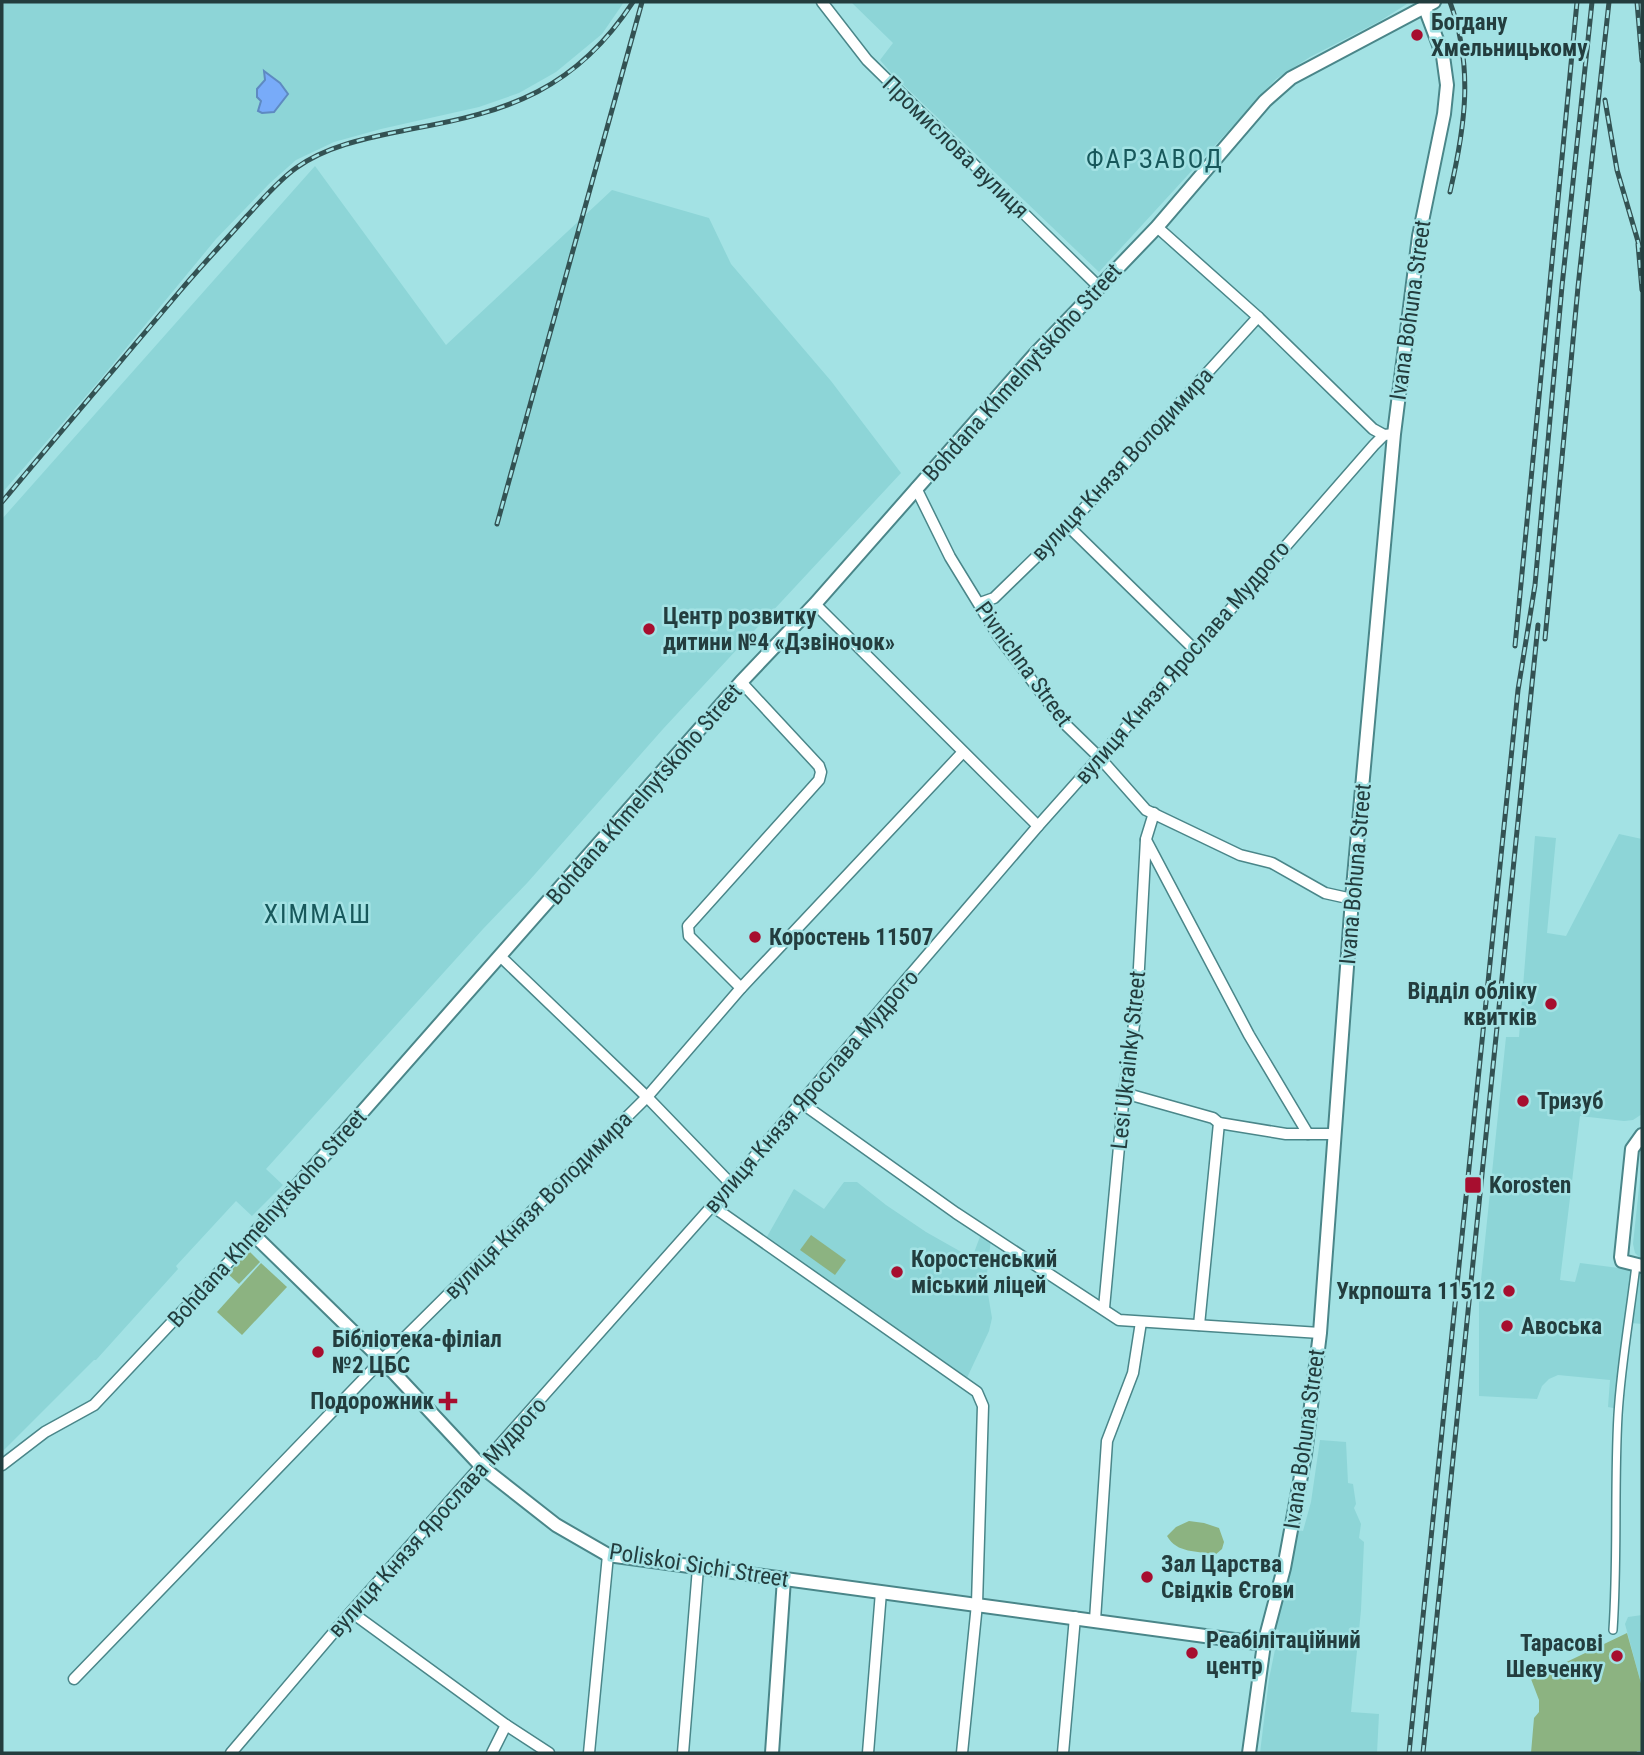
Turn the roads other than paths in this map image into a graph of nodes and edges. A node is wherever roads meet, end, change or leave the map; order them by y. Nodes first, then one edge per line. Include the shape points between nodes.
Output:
1 (822, 2) edge
2 (1429, 5) edge
3 (1157, 227) junction
4 (1098, 286) junction
5 (1258, 317) junction
6 (1389, 435) junction
7 (916, 488) junction
8 (1068, 526) junction
9 (980, 603) junction
10 (815, 604) junction
11 (1195, 650) junction
12 (741, 682) junction
13 (962, 752) junction
14 (1100, 758) junction
15 (1154, 813) junction
16 (1038, 826) junction
17 (1146, 839) junction
18 (1352, 899) junction
19 (500, 956) junction
20 (741, 988) junction
21 (1124, 1093) junction
22 (647, 1097) junction
23 (800, 1102) junction
24 (1219, 1123) junction
25 (1308, 1134) junction
26 (1334, 1134) junction
27 (1642, 1135) edge
28 (731, 1184) junction
29 (712, 1206) junction
30 (254, 1235) junction
31 (1635, 1265) edge
32 (1104, 1308) junction
33 (1141, 1322) junction
34 (1199, 1325) junction
35 (1320, 1333) junction
36 (382, 1360) junction
37 (2, 1465) edge
38 (482, 1467) junction
39 (608, 1555) junction
40 (698, 1569) junction
41 (784, 1579) junction
42 (881, 1592) junction
43 (977, 1604) junction
44 (351, 1612) junction
45 (1075, 1617) junction
46 (1095, 1620) junction
47 (1613, 1630) dead end
48 (1264, 1644) junction
49 (74, 1679) dead end
50 (506, 1725) junction
51 (231, 1753) edge
52 (492, 1753) edge
53 (550, 1753) edge
54 (589, 1753) edge
55 (683, 1753) edge
56 (772, 1753) edge
57 (868, 1753) edge
58 (962, 1753) edge
59 (1063, 1753) edge
60 (1249, 1753) edge

1 - 4 street, Промислова вулиця via 867,60
2 - 3 street, Bohdana Khmelnytskoho Street via 1291,78 1265,101
2 - 6 street, Ivana Bohuna Street via 1447,85
3 - 4 street, Bohdana Khmelnytskoho Street
3 - 5 street
4 - 7 street, Bohdana Khmelnytskoho Street
5 - 6 street via 1373,429
5 - 8 street, вулиця Князя Володимира
6 - 11 street, вулиця Князя Ярослава Мудрого
6 - 18 street, Ivana Bohuna Street
7 - 9 street, Pivnichna Street via 950,557
7 - 10 street, Bohdana Khmelnytskoho Street
8 - 9 street, вулиця Князя Володимира via 993,598
8 - 11 street
9 - 14 street, Pivnichna Street via 999,637 1064,723
10 - 12 street, Bohdana Khmelnytskoho Street
10 - 13 street
11 - 14 street, вулиця Князя Ярослава Мудрого
12 - 19 street, Bohdana Khmelnytskoho Street
12 - 20 street via 821,772 819,780 688,926 690,936
13 - 16 street
13 - 20 street, вулиця Князя Володимира
14 - 15 street, Pivnichna Street via 1140,804
14 - 16 street, вулиця Князя Ярослава Мудрого
15 - 17 street, Lesi Ukrainky Street
15 - 18 street, Pivnichna Street via 1240,855 1272,863 1325,893
16 - 23 street, вулиця Князя Ярослава Мудрого
17 - 21 street, Lesi Ukrainky Street via 1137,1004
17 - 25 street via 1249,1035
18 - 26 street, Ivana Bohuna Street
19 - 22 street
19 - 30 street, Bohdana Khmelnytskoho Street
20 - 22 street, вулиця Князя Володимира
21 - 24 street
21 - 32 street, Lesi Ukrainky Street
22 - 28 street
22 - 36 street, вулиця Князя Володимира
23 - 28 street, вулиця Князя Ярослава Мудрого
23 - 32 street via 956,1213
24 - 25 street
24 - 34 street
25 - 26 street
26 - 35 street, Ivana Bohuna Street
27 - 31 street via 1632,1149 1621,1257
28 - 29 street, вулиця Князя Ярослава Мудрого
29 - 38 street, вулиця Князя Ярослава Мудрого
29 - 43 street via 977,1392 984,1406
30 - 36 street, Poliskoi Sichi Street
30 - 37 street, Bohdana Khmelnytskoho Street via 94,1405 45,1432
31 - 47 street via 1618,1413
32 - 33 street via 1119,1320
33 - 34 street
33 - 46 street via 1133,1373 1107,1441
34 - 35 street
35 - 48 street, Ivana Bohuna Street via 1305,1454 1284,1568
36 - 38 street, Poliskoi Sichi Street
36 - 49 street, вулиця Князя Володимира
38 - 39 street, Poliskoi Sichi Street via 556,1525
38 - 44 street, вулиця Князя Ярослава Мудрого
39 - 40 street, Poliskoi Sichi Street
39 - 54 street
40 - 41 street, Poliskoi Sichi Street
40 - 55 street
41 - 42 street, Poliskoi Sichi Street
41 - 56 street
42 - 43 street, Poliskoi Sichi Street
42 - 57 street
43 - 45 street, Poliskoi Sichi Street
43 - 58 street
44 - 50 street
44 - 51 street, вулиця Князя Ярослава Мудрого
45 - 46 street, Poliskoi Sichi Street
45 - 59 street
46 - 48 street, Poliskoi Sichi Street
48 - 60 street, Ivana Bohuna Street
50 - 52 street
50 - 53 street

